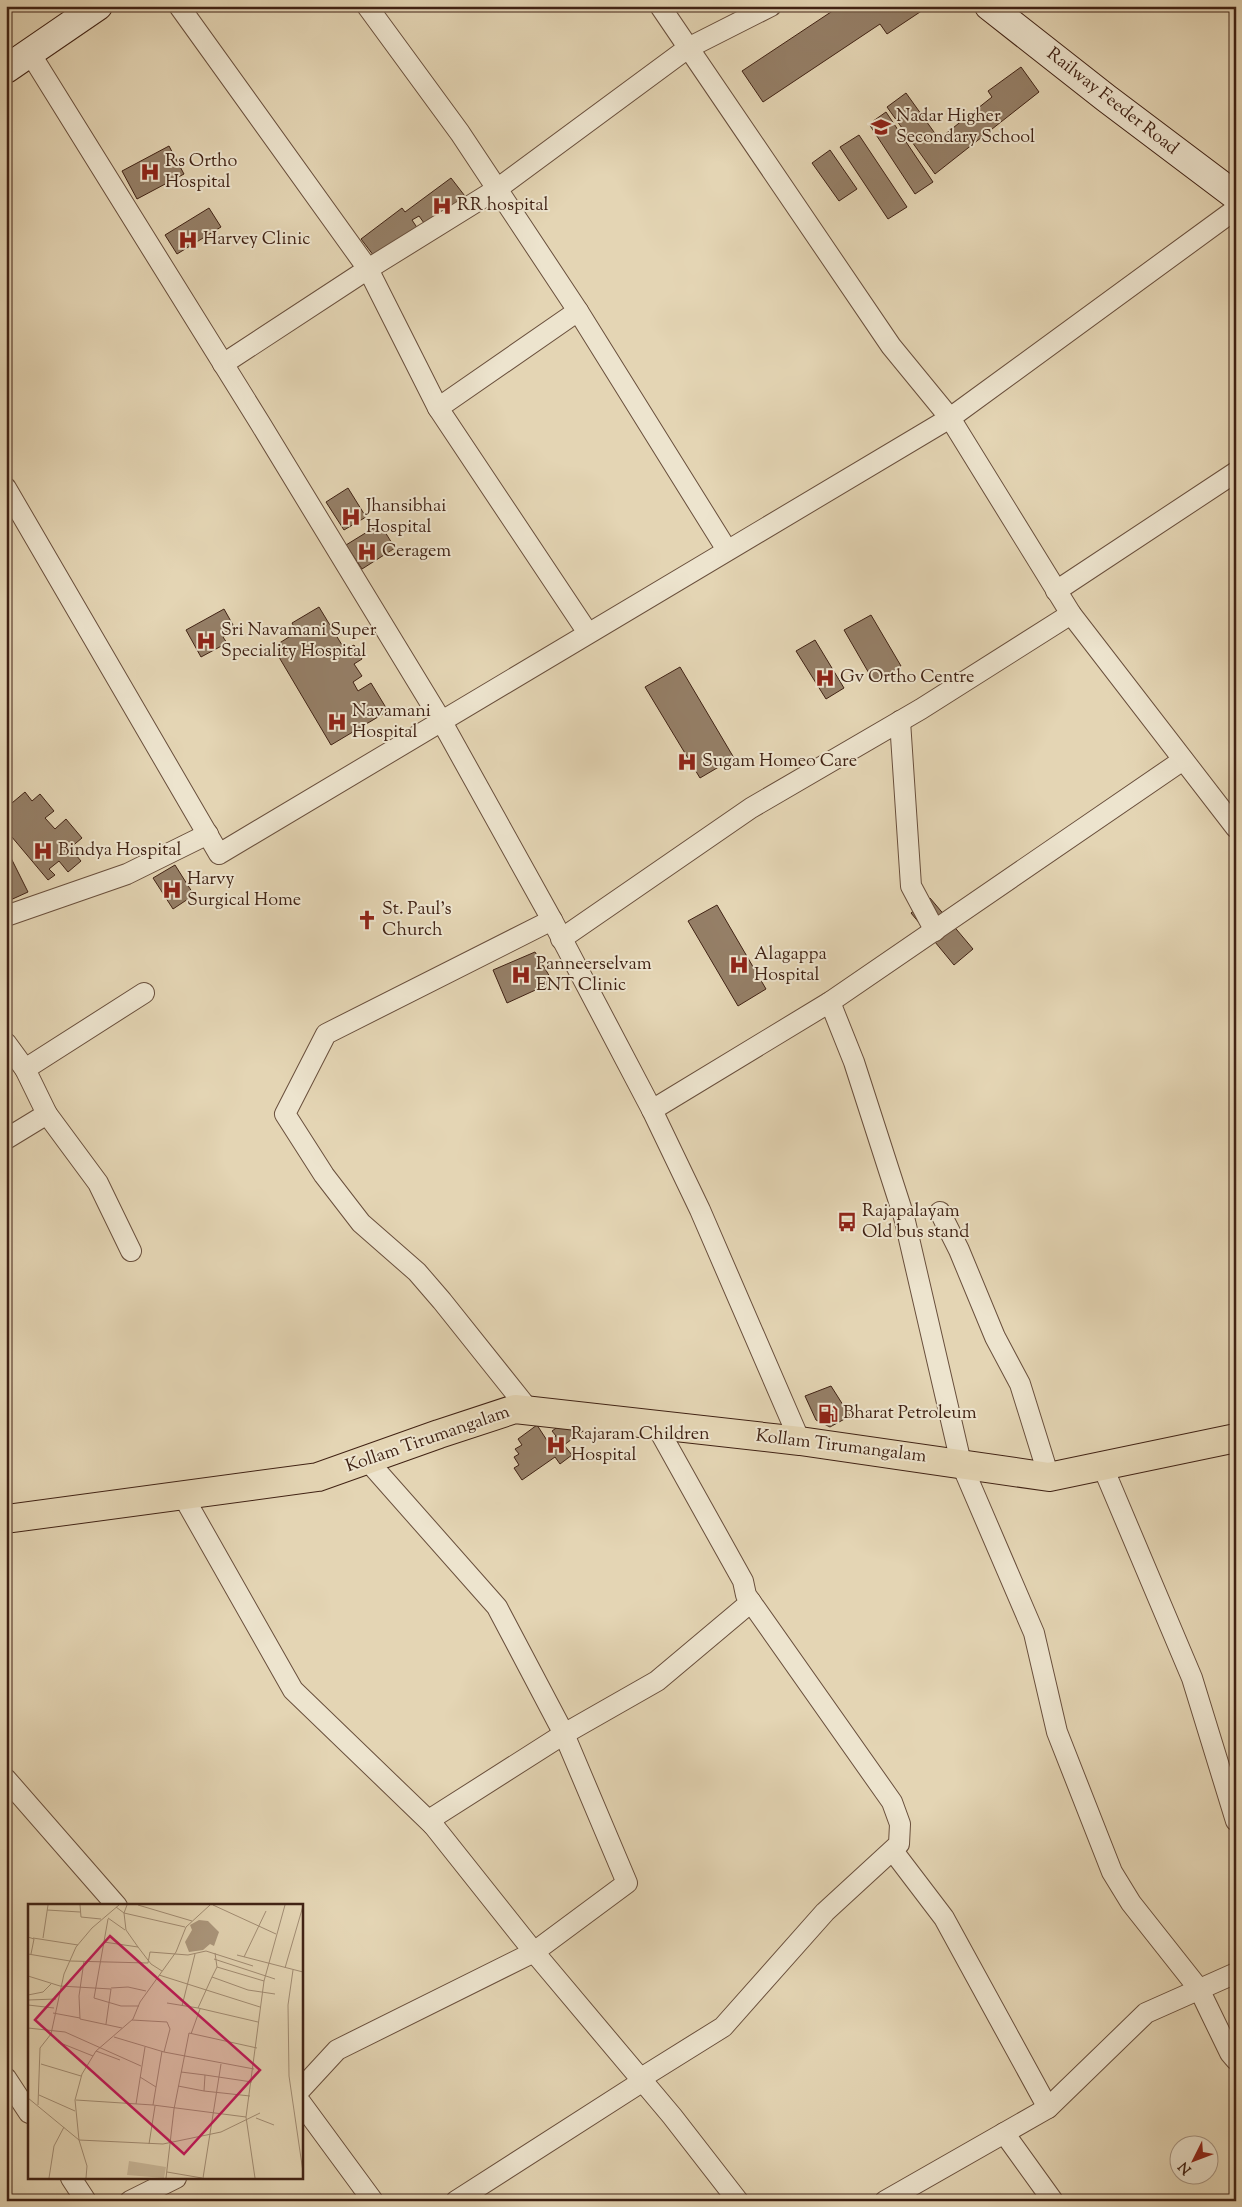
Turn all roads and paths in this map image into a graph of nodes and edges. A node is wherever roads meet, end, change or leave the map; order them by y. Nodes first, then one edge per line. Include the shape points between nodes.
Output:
1 (98, 6) edge
2 (179, 6) edge
3 (366, 6) edge
4 (660, 6) edge
5 (772, 6) edge
6 (989, 6) edge
7 (688, 48) junction
8 (30, 53) junction
9 (6, 70) edge
10 (497, 189) junction
11 (1236, 196) edge
12 (1236, 209) edge
13 (368, 269) junction
14 (578, 311) junction
15 (223, 364) junction
16 (438, 408) junction
17 (950, 418) junction
18 (1236, 472) edge
19 (6, 488) edge
20 (727, 550) junction
21 (1056, 590) junction
22 (1071, 614) junction
23 (588, 633) junction
24 (442, 722) junction
25 (900, 722) junction
26 (1183, 760) junction
27 (1236, 828) edge
28 (208, 834) junction
29 (6, 916) edge
30 (552, 920) junction
31 (935, 931) junction
32 (561, 939) junction
33 (144, 992) dead end
34 (830, 1002) junction
35 (6, 1043) edge
36 (25, 1069) junction
37 (652, 1110) junction
38 (46, 1114) junction
39 (6, 1139) edge
40 (940, 1212) dead end
41 (131, 1251) dead end
42 (529, 1410) junction
43 (656, 1425) junction
44 (1236, 1438) edge
45 (800, 1441) junction
46 (367, 1460) junction
47 (961, 1463) junction
48 (1102, 1465) junction
49 (1048, 1477) junction
50 (183, 1496) junction
51 (6, 1520) edge
52 (751, 1602) junction
53 (564, 1734) junction
54 (6, 1780) edge
55 (1236, 1821) edge
56 (433, 1825) junction
57 (893, 1851) junction
58 (115, 1904) edge
59 (534, 1952) junction
60 (1236, 1972) edge
61 (1198, 1989) junction
62 (1236, 2060) edge
63 (6, 2078) edge
64 (643, 2081) junction
65 (302, 2088) edge
66 (302, 2104) edge
67 (1048, 2108) junction
68 (28, 2111) edge
69 (1004, 2133) junction
70 (72, 2180) edge
71 (172, 2180) edge
72 (916, 2194) edge
73 (86, 2201) edge
74 (130, 2201) edge
75 (373, 2201) edge
76 (456, 2201) edge
77 (738, 2201) edge
78 (885, 2201) edge
79 (1053, 2201) edge

1 - 8 street
2 - 13 street
3 - 10 street via 460,133
4 - 7 street
5 - 7 street
6 - 11 street, Railway Feeder Road
7 - 10 street
7 - 17 street via 892,346
8 - 9 street
8 - 15 street
10 - 13 street
10 - 14 street
12 - 17 street
13 - 15 street
13 - 16 street
14 - 16 street
14 - 20 street
15 - 24 street
16 - 23 street
17 - 20 street
17 - 21 street
18 - 21 street
19 - 28 street
20 - 23 street
21 - 22 street
22 - 25 street
22 - 26 street
23 - 24 street
24 - 28 street via 219,854
24 - 30 street
25 - 31 street via 911,886
25 - 32 street via 752,808
26 - 27 street
26 - 31 street
28 - 29 street via 127,874
30 - 32 street
30 - 42 street via 326,1034 285,1114 324,1175 361,1223 436,1294
31 - 34 street
32 - 37 street
33 - 36 street
34 - 37 street
34 - 47 street via 854,1062 904,1217
35 - 36 street
36 - 38 street
37 - 45 street via 700,1210
38 - 39 street
38 - 41 street via 98,1183
40 - 49 street via 995,1337 1020,1384
42 - 43 highway, Kollam Tirumangalam
42 - 46 highway, Kollam Tirumangalam via 515,1409
43 - 45 highway, Kollam Tirumangalam
43 - 52 street via 743,1581 746,1596
44 - 48 highway, Kollam Tirumangalam
45 - 47 highway, Kollam Tirumangalam
46 - 50 highway, Kollam Tirumangalam via 318,1478
46 - 53 street via 497,1607
47 - 49 highway, Kollam Tirumangalam
47 - 61 street via 1034,1633 1057,1732 1112,1872 1130,1903
48 - 49 highway, Kollam Tirumangalam
48 - 55 street via 1192,1678
50 - 51 highway, Kollam Tirumangalam
50 - 56 street via 293,1690
52 - 53 street via 657,1681
52 - 57 street via 892,1802 900,1824 900,1844
53 - 56 street via 428,1820
53 - 59 street via 627,1882
54 - 58 street
56 - 59 street
57 - 64 street via 824,1912 723,2027 646,2075
57 - 67 street via 944,1918
59 - 64 street
59 - 65 street via 337,2050
60 - 61 street
61 - 62 street
61 - 67 street via 1146,2013
63 - 68 street
64 - 76 street
64 - 77 street
66 - 75 street
67 - 69 street
69 - 72 street
69 - 79 street
70 - 73 street
71 - 74 street
72 - 78 street

